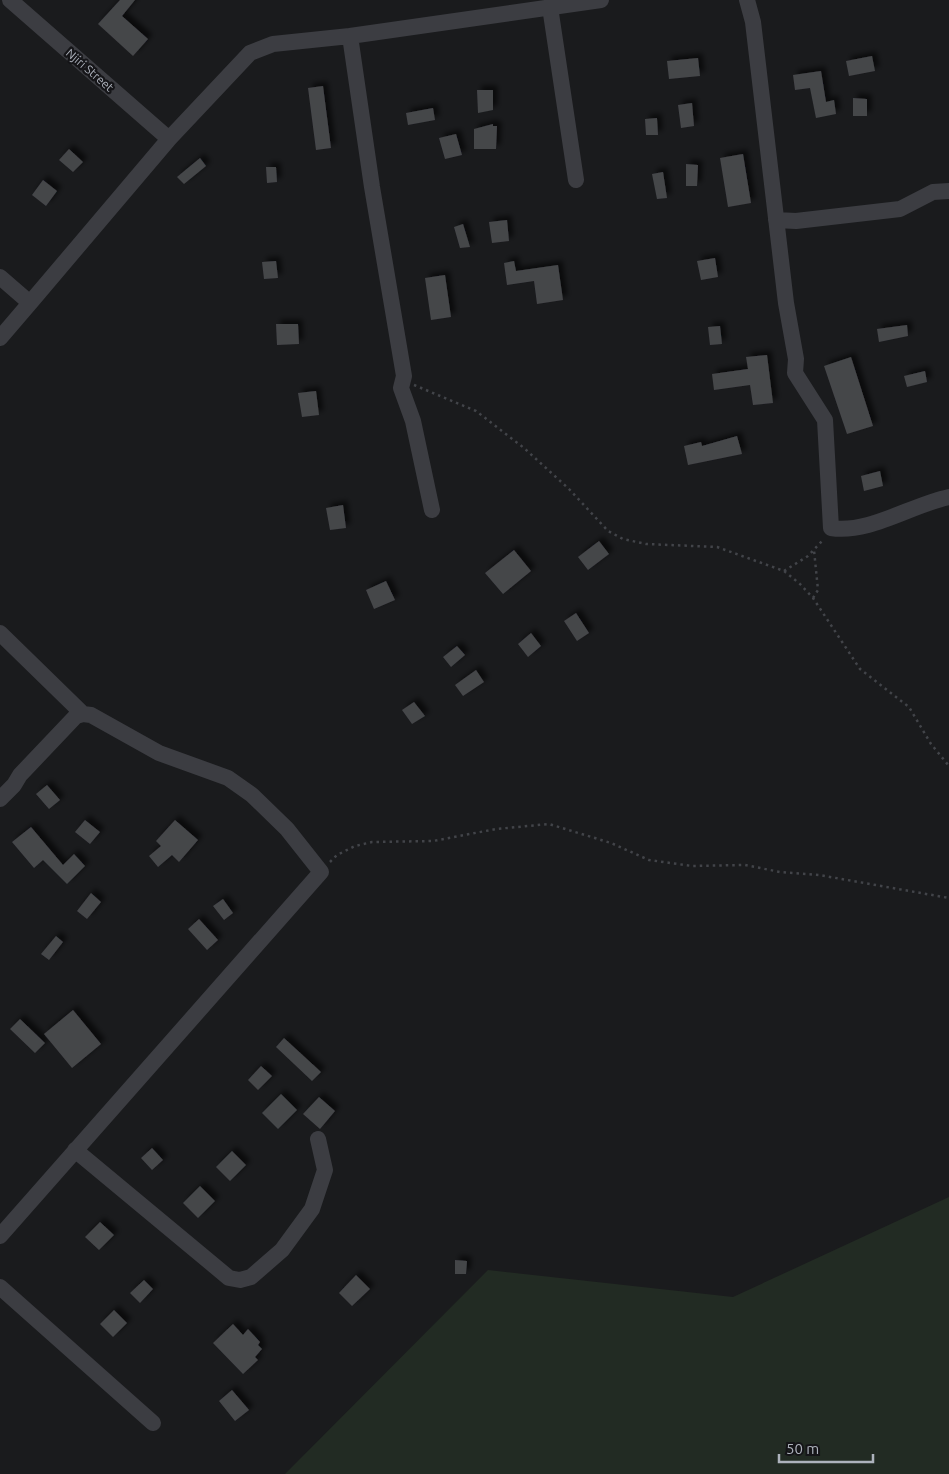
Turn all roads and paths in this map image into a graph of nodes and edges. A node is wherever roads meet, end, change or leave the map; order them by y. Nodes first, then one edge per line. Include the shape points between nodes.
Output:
1 (10, 0) edge
2 (601, 0) edge
3 (747, 0) edge
4 (550, 7) junction
5 (350, 36) junction
6 (169, 139) junction
7 (576, 180) dead end
8 (949, 191) edge
9 (776, 220) junction
10 (0, 278) edge
11 (30, 302) junction
12 (0, 338) edge
13 (404, 376) junction
14 (949, 497) edge
15 (432, 510) dead end
16 (784, 571) junction
17 (813, 598) junction
18 (0, 633) edge
19 (83, 714) junction
20 (949, 766) edge
21 (0, 799) edge
22 (321, 872) junction
23 (949, 898) edge
24 (318, 1139) dead end
25 (74, 1150) junction
26 (0, 1236) edge
27 (0, 1287) edge
28 (153, 1422) dead end

1 - 6 street, Njiri Street
2 - 4 street
3 - 9 street
4 - 5 street
4 - 7 street
5 - 6 street via 274,44 250,53
5 - 13 street
6 - 11 street
8 - 9 street via 933,192 900,209
9 - 14 street via 796,358 795,373 825,420 831,528 853,530
10 - 11 street
11 - 12 street
13 - 15 street via 400,388 413,421
13 - 16 path via 410,384 476,411 492,422 569,488 608,531 623,539 646,544 717,547
16 - 17 path
16 - 17 path via 814,550 818,590
17 - 20 path via 860,669 909,707 931,744
18 - 19 street
19 - 21 street via 76,716
19 - 22 street via 91,714 159,753 228,778 252,795 287,829
22 - 23 path via 337,855 372,842 433,841 496,829 549,824 649,860 692,866 745,865 780,872 819,874
22 - 25 street
24 - 25 street via 325,1170 312,1209 282,1250 251,1277 240,1280 229,1278
25 - 26 street
27 - 28 street

